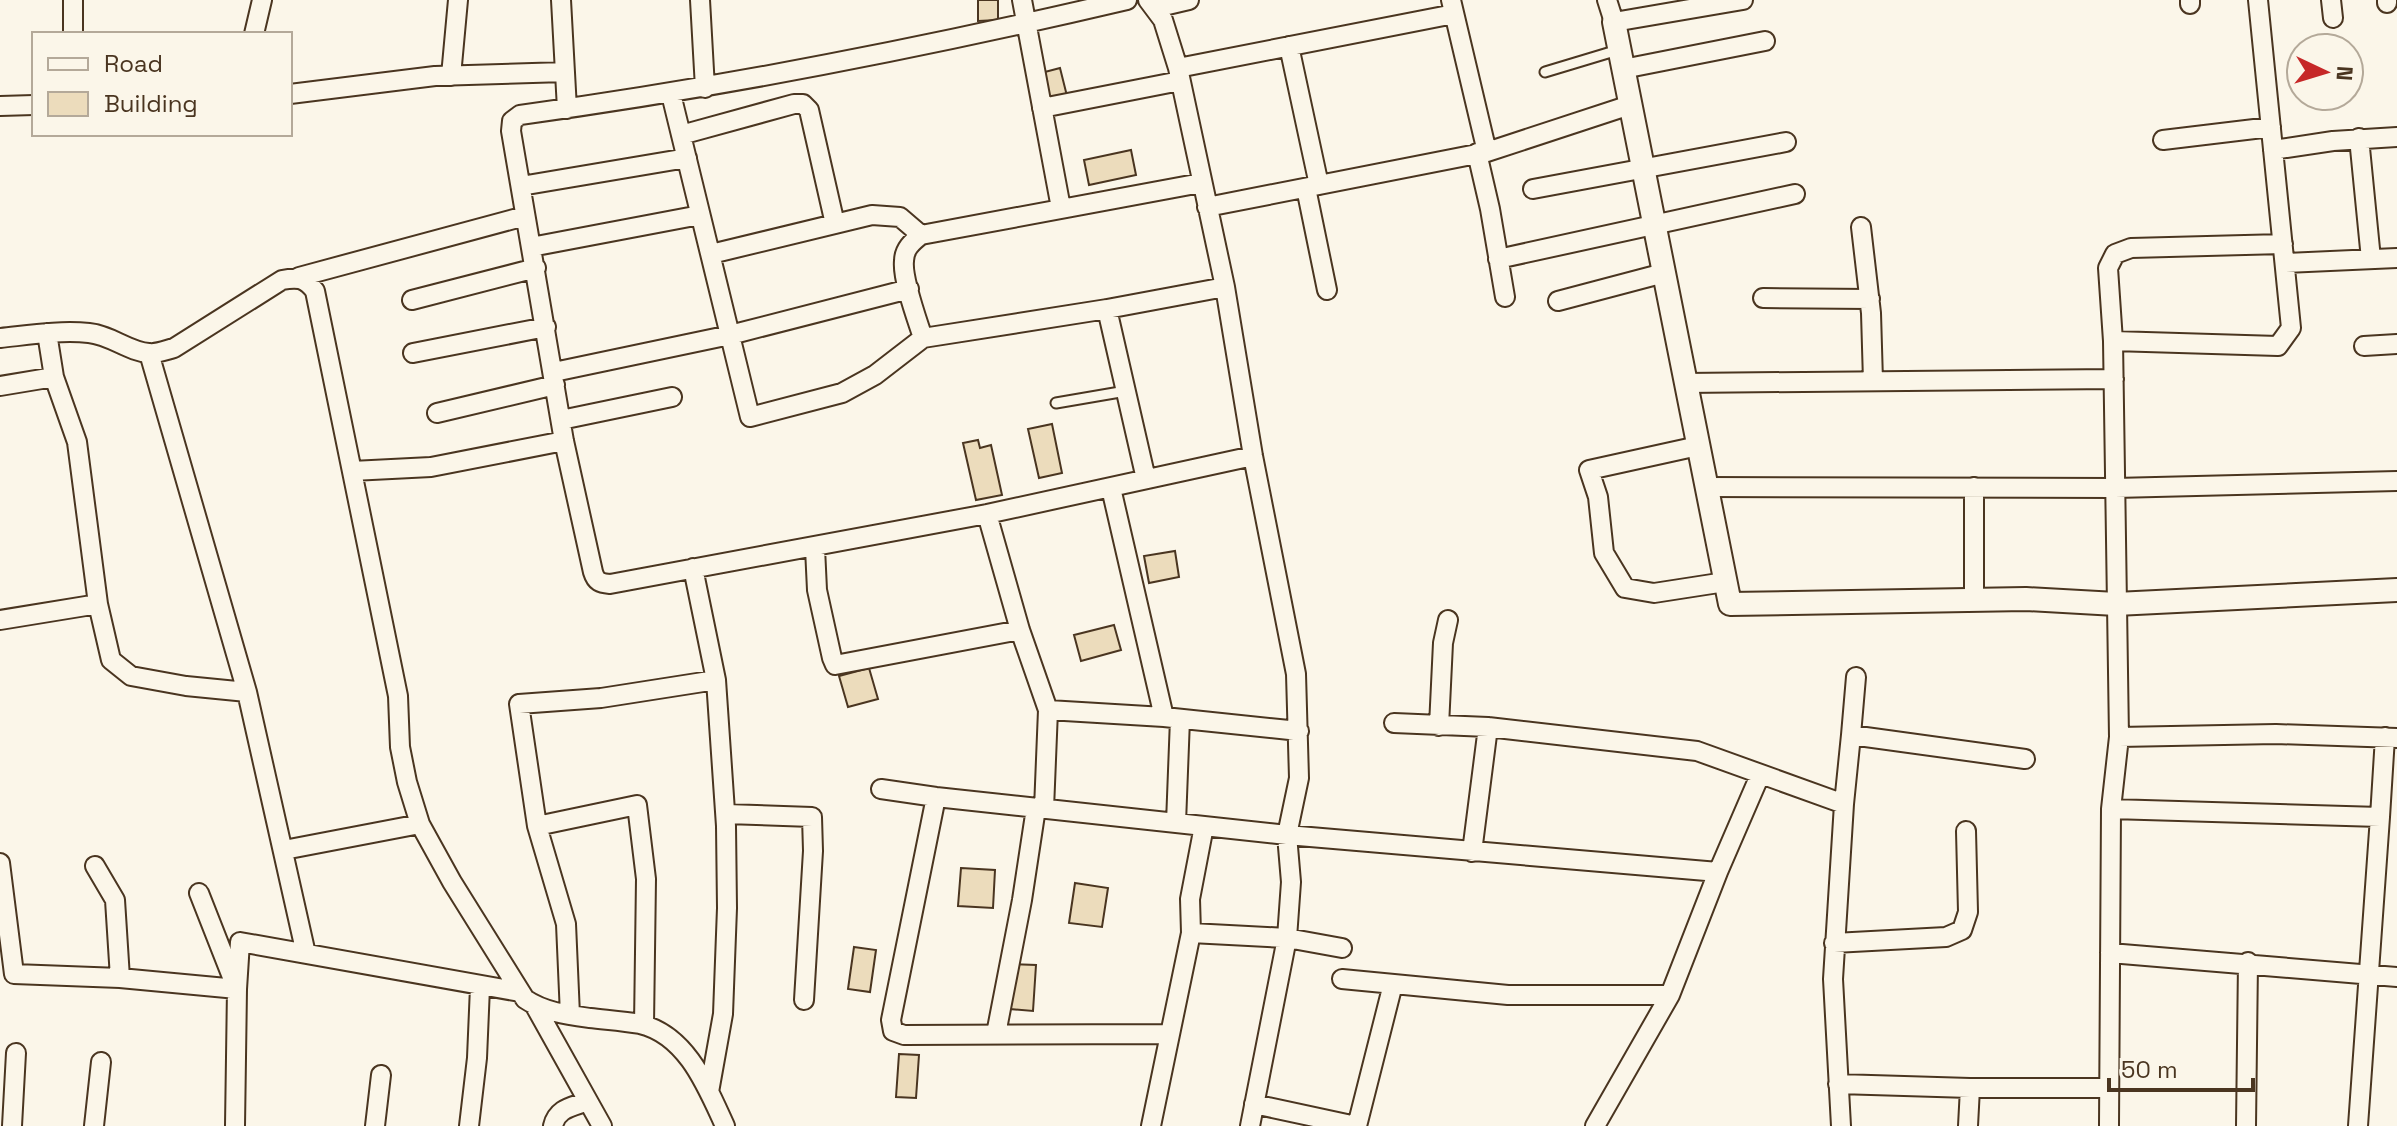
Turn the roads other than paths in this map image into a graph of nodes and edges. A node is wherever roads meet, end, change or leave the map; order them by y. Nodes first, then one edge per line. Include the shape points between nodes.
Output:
1 (73, 0) edge
2 (262, 0) edge
3 (458, 0) edge
4 (561, 0) edge
5 (700, 0) edge
6 (1022, 0) edge
7 (1127, 0) edge
8 (1189, 0) edge
9 (1607, 0) edge
10 (1743, 0) edge
11 (2258, 0) edge
12 (1152, 4) edge
13 (1452, 7) edge
14 (1614, 22) junction
15 (1027, 23) junction
16 (73, 32) edge
17 (254, 32) edge
18 (1765, 41) dead end
19 (1289, 46) junction
20 (1621, 59) junction
21 (565, 72) junction
22 (1545, 72) dead end
23 (1179, 74) junction
24 (451, 76) junction
25 (705, 88) junction
26 (292, 94) edge
27 (671, 94) junction
28 (32, 105) edge
29 (1630, 105) junction
30 (0, 106) edge
31 (1042, 108) junction
32 (567, 109) junction
33 (2271, 127) junction
34 (681, 135) junction
35 (2397, 137) edge
36 (2359, 138) junction
37 (2163, 140) dead end
38 (1786, 142) dead end
39 (2273, 150) junction
40 (1482, 152) junction
41 (687, 158) junction
42 (1643, 167) junction
43 (1201, 183) junction
44 (521, 186) junction
45 (1312, 186) junction
46 (1533, 189) dead end
47 (1795, 194) dead end
48 (1207, 207) junction
49 (1061, 208) junction
50 (700, 215) junction
51 (525, 216) junction
52 (1654, 223) junction
53 (835, 224) junction
54 (1861, 227) dead end
55 (921, 235) junction
56 (531, 247) junction
57 (2284, 253) junction
58 (711, 254) junction
59 (2397, 258) edge
60 (1498, 259) junction
61 (2371, 259) junction
62 (536, 268) junction
63 (1664, 273) junction
64 (299, 277) junction
65 (1225, 287) junction
66 (909, 289) junction
67 (1327, 290) dead end
68 (1505, 297) dead end
69 (1763, 298) dead end
70 (1870, 299) junction
71 (412, 300) dead end
72 (1558, 301) dead end
73 (1107, 309) junction
74 (546, 327) junction
75 (47, 333) junction
76 (730, 335) junction
77 (0, 338) edge
78 (923, 338) junction
79 (2113, 341) junction
80 (2397, 344) edge
81 (2364, 346) dead end
82 (149, 353) junction
83 (413, 353) dead end
84 (54, 377) junction
85 (555, 378) junction
86 (2114, 379) junction
87 (1873, 381) junction
88 (1685, 383) junction
89 (0, 386) edge
90 (1126, 391) junction
91 (672, 397) dead end
92 (1056, 403) dead end
93 (437, 413) dead end
94 (561, 420) junction
95 (564, 441) junction
96 (1698, 446) junction
97 (1253, 456) junction
98 (352, 471) junction
99 (1146, 479) junction
100 (2397, 481) edge
101 (1706, 487) junction
102 (1974, 487) junction
103 (1111, 488) junction
104 (2115, 488) junction
105 (987, 514) junction
106 (815, 548) junction
107 (693, 568) junction
108 (1725, 582) junction
109 (2397, 590) edge
110 (1974, 600) junction
111 (98, 604) junction
112 (2116, 604) junction
113 (0, 620) edge
114 (1448, 620) dead end
115 (1020, 630) junction
116 (1856, 677) dead end
117 (716, 680) junction
118 (247, 692) junction
119 (1048, 710) junction
120 (1172, 718) junction
121 (1394, 723) dead end
122 (1439, 726) junction
123 (1488, 727) junction
124 (1299, 731) junction
125 (1851, 735) junction
126 (2119, 737) junction
127 (2391, 737) edge
128 (2025, 759) dead end
129 (1760, 775) junction
130 (881, 789) dead end
131 (936, 797) junction
132 (1844, 804) junction
133 (1040, 809) junction
134 (2111, 809) junction
135 (726, 814) junction
136 (2380, 817) junction
137 (1176, 823) junction
138 (420, 824) junction
139 (537, 826) junction
140 (1204, 826) junction
141 (1966, 831) dead end
142 (1287, 835) junction
143 (284, 850) junction
144 (1472, 852) junction
145 (0, 863) edge
146 (95, 866) dead end
147 (1718, 872) junction
148 (199, 893) dead end
149 (1191, 933) junction
150 (1287, 938) junction
151 (1834, 943) junction
152 (1342, 948) dead end
153 (2110, 953) junction
154 (306, 954) junction
155 (2248, 962) junction
156 (7, 974) edge
157 (2369, 974) junction
158 (2397, 977) edge
159 (120, 978) junction
160 (1342, 979) dead end
161 (1393, 984) junction
162 (480, 987) junction
163 (237, 989) junction
164 (520, 992) junction
165 (1670, 995) junction
166 (804, 1000) dead end
167 (535, 1006) junction
168 (570, 1015) junction
169 (644, 1025) junction
170 (996, 1034) junction
171 (1169, 1034) junction
172 (16, 1053) dead end
173 (101, 1062) dead end
174 (381, 1075) dead end
175 (1838, 1084) junction
176 (1970, 1088) junction
177 (2109, 1088) junction
178 (709, 1092) junction
179 (588, 1101) junction
180 (1254, 1104) junction
181 (12, 1126) edge
182 (94, 1126) edge
183 (235, 1126) edge
184 (375, 1126) edge
185 (469, 1126) edge
186 (553, 1126) edge
187 (602, 1126) edge
188 (725, 1126) edge
189 (1151, 1126) edge
190 (1250, 1126) edge
191 (1356, 1126) edge
192 (1595, 1126) edge
193 (1841, 1126) edge
194 (1968, 1126) edge
195 (2109, 1126) edge
196 (2246, 1126) edge
197 (2358, 1126) edge

1 - 16 street
2 - 17 street
3 - 24 street
4 - 21 street
5 - 25 street
6 - 15 street
7 - 15 street
8 - 12 street
9 - 14 street
10 - 14 street
11 - 33 street
12 - 23 street via 1163,20
13 - 19 street
13 - 40 street
14 - 20 street
15 - 25 street
15 - 31 street
18 - 20 street
19 - 23 street
19 - 45 street
20 - 22 lane
20 - 29 street
21 - 24 street
21 - 32 street
23 - 31 street
23 - 43 street
24 - 26 street
25 - 27 street
27 - 32 street
27 - 34 street
28 - 30 street
29 - 40 street
29 - 42 street
31 - 49 street
32 - 44 street via 520,115 512,121
33 - 37 street
33 - 39 street
34 - 41 street
34 - 53 street via 803,104 809,110
35 - 36 street
36 - 39 street
36 - 61 street
38 - 42 street
39 - 57 street
40 - 45 street
40 - 60 street
41 - 44 street
41 - 50 street
42 - 46 street
42 - 52 street
43 - 48 street
43 - 49 street
44 - 51 street
45 - 48 street
45 - 67 street
47 - 52 street
48 - 65 street
49 - 55 street
50 - 56 street
50 - 58 street
51 - 56 street
51 - 64 street
52 - 60 street
52 - 63 street
53 - 55 street via 872,215 900,217
53 - 58 street
54 - 70 street
55 - 66 street via 909,244 904,261
56 - 62 street
57 - 61 street
57 - 79 street via 2131,248 2115,254 2108,268
57 - 79 street via 2291,328 2278,346
58 - 76 street
59 - 61 street
60 - 68 street
62 - 71 street
62 - 74 street
63 - 72 street
63 - 88 street
64 - 82 street via 282,280 174,348
64 - 98 street via 315,291
65 - 73 street
65 - 97 street
66 - 76 street
66 - 78 street
69 - 70 street
70 - 87 street
73 - 78 street
73 - 90 street
74 - 83 street
74 - 85 street
75 - 77 street
75 - 82 street via 88,332
75 - 84 street
76 - 78 street via 750,417 842,393
76 - 85 street
79 - 86 street
80 - 81 street
82 - 118 street
84 - 89 street
84 - 111 street via 77,442
85 - 93 street
85 - 94 street
86 - 87 street
86 - 104 street
87 - 88 street
88 - 96 street
90 - 92 lane
90 - 99 street
91 - 94 street
94 - 95 street
95 - 98 street via 431,467
95 - 107 street via 595,579 610,584
96 - 101 street
96 - 108 street via 1589,470 1598,497 1604,553 1625,588 1654,593
97 - 99 street
97 - 124 street via 1296,674
98 - 138 street via 398,696 400,747
99 - 103 street
100 - 104 street
101 - 102 street
101 - 108 street
102 - 104 street
102 - 110 street
103 - 105 street
103 - 120 street
104 - 112 street
105 - 106 street
105 - 115 street
106 - 107 street
106 - 115 street via 817,590 835,665
107 - 117 street
108 - 110 street via 1730,604
109 - 112 street
110 - 112 street
111 - 113 street
111 - 118 street via 111,660 131,676
112 - 126 street
114 - 122 street
115 - 119 street
116 - 125 street
117 - 135 street
117 - 139 street via 519,704
118 - 143 street
119 - 120 street
119 - 133 street
120 - 124 street
120 - 137 street
121 - 122 street
122 - 123 street
123 - 129 street via 1697,751
123 - 144 street
124 - 142 street via 1299,778
125 - 128 street
125 - 132 street
126 - 127 street
126 - 134 street
127 - 136 street
129 - 132 street
129 - 147 street
130 - 131 street
131 - 133 street
131 - 170 street via 893,1031
132 - 151 street
133 - 137 street
133 - 170 street
134 - 136 street
134 - 153 street
135 - 166 street via 812,817
135 - 178 street via 723,1014
136 - 157 street
137 - 140 street
138 - 143 street
138 - 164 street
139 - 168 street via 566,924
139 - 169 street via 637,805 646,879
140 - 142 street
140 - 149 street via 1190,899
141 - 151 street via 1968,912 1962,930 1946,937
142 - 144 street
142 - 150 street
143 - 154 street
144 - 147 street
145 - 156 street
146 - 159 street via 115,900
147 - 165 street
148 - 163 street
149 - 150 street
149 - 171 street
150 - 152 street
150 - 180 street
151 - 175 street
153 - 155 street
153 - 177 street
154 - 162 street
154 - 163 street via 240,942
155 - 157 street
155 - 196 street
156 - 159 street
157 - 158 street
157 - 197 street
159 - 163 street
160 - 161 street
161 - 165 street via 1508,995
161 - 191 street
162 - 164 street
162 - 185 street
163 - 183 street
164 - 167 street
165 - 192 street
167 - 168 street
167 - 179 street
168 - 169 street
169 - 178 street via 691,1059
170 - 171 street
171 - 189 street
172 - 181 street
173 - 182 street
174 - 184 street
175 - 176 street
175 - 193 street
176 - 177 street
176 - 194 street
177 - 195 street
178 - 188 street
179 - 186 street via 561,1111
179 - 187 street
180 - 190 street
180 - 191 street

